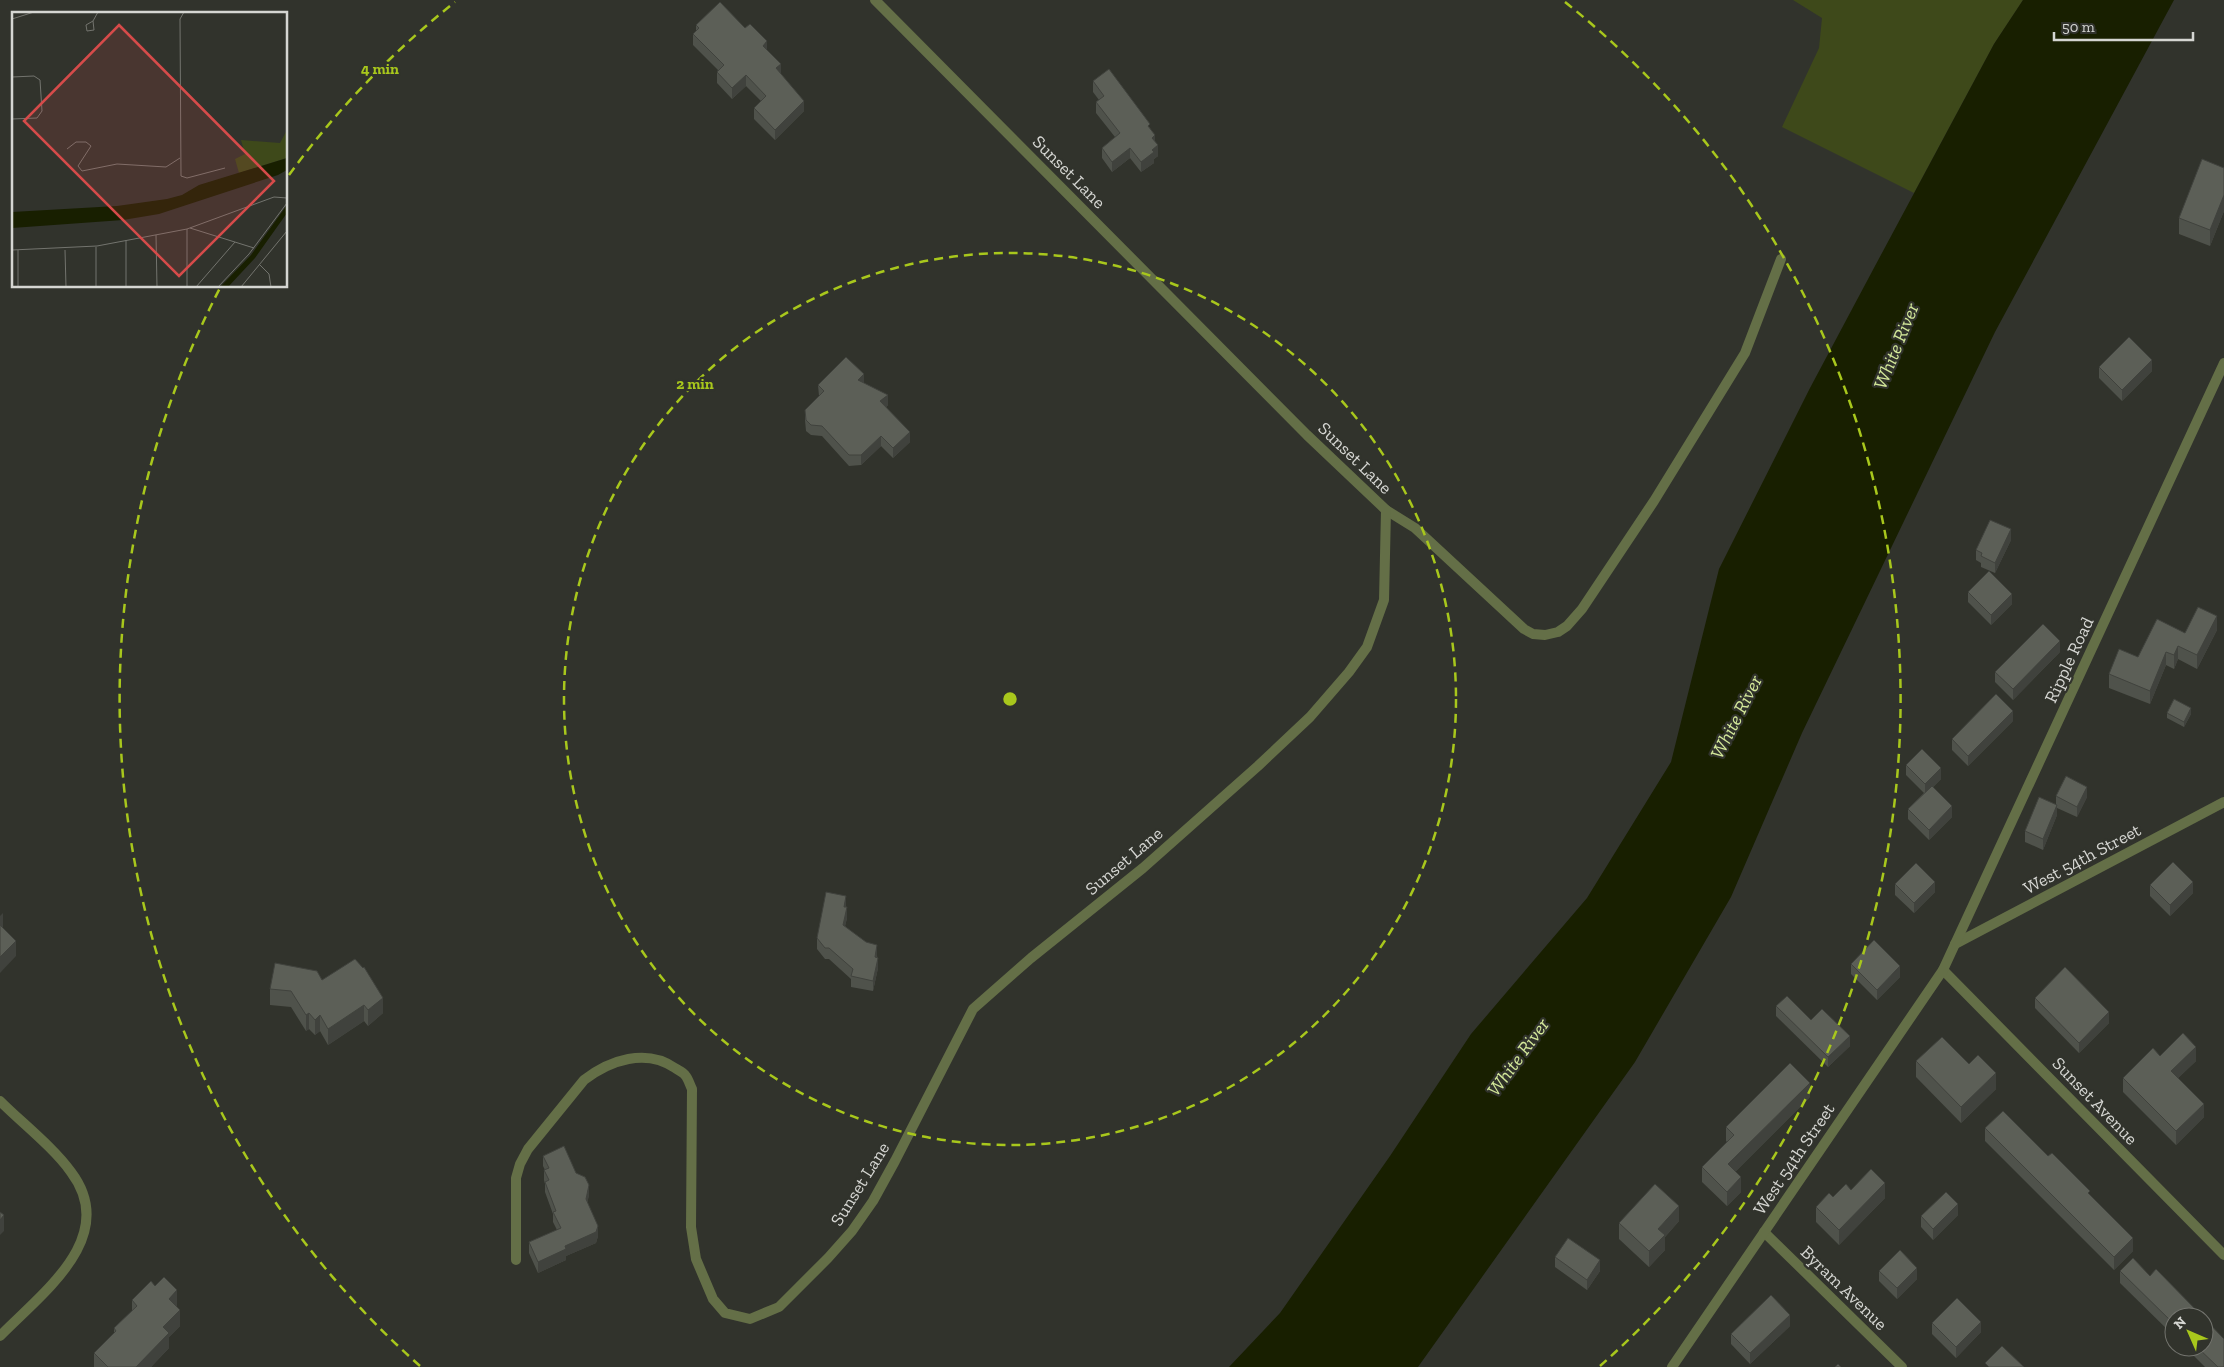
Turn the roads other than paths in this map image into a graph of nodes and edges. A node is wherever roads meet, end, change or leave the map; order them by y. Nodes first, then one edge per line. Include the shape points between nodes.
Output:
1 (875, 0) edge
2 (1781, 259) dead end
3 (2224, 363) edge
4 (1386, 510) junction
5 (2224, 802) edge
6 (1955, 944) junction
7 (1943, 970) junction
8 (0, 1101) edge
9 (1764, 1232) junction
10 (2224, 1255) edge
11 (516, 1260) dead end
12 (0, 1336) edge
13 (1672, 1367) edge
14 (1902, 1367) edge

1 - 4 street, Sunset Lane via 1307,435
2 - 4 street via 1745,352 1648,510 1582,609 1558,632 1533,634 1524,629 1415,528
3 - 6 street, Ripple Road
4 - 11 street, Sunset Lane via 1384,600 1367,647 1350,672 1310,717 1258,766 1143,868 973,1009 873,1201 828,1258 779,1306 750,1319 725,1313 713,1300 696,1259 691,1227 692,1089 685,1075 665,1061 638,1057 621,1060 594,1072 528,1148 516,1178
5 - 6 street, West 54th Street
6 - 7 street, Ripple Road
7 - 9 street, West 54th Street
7 - 10 street, Sunset Avenue
8 - 12 street via 70,1171 84,1195 86,1221 80,1247 66,1269
9 - 13 street, West 54th Street
9 - 14 street, Byram Avenue

